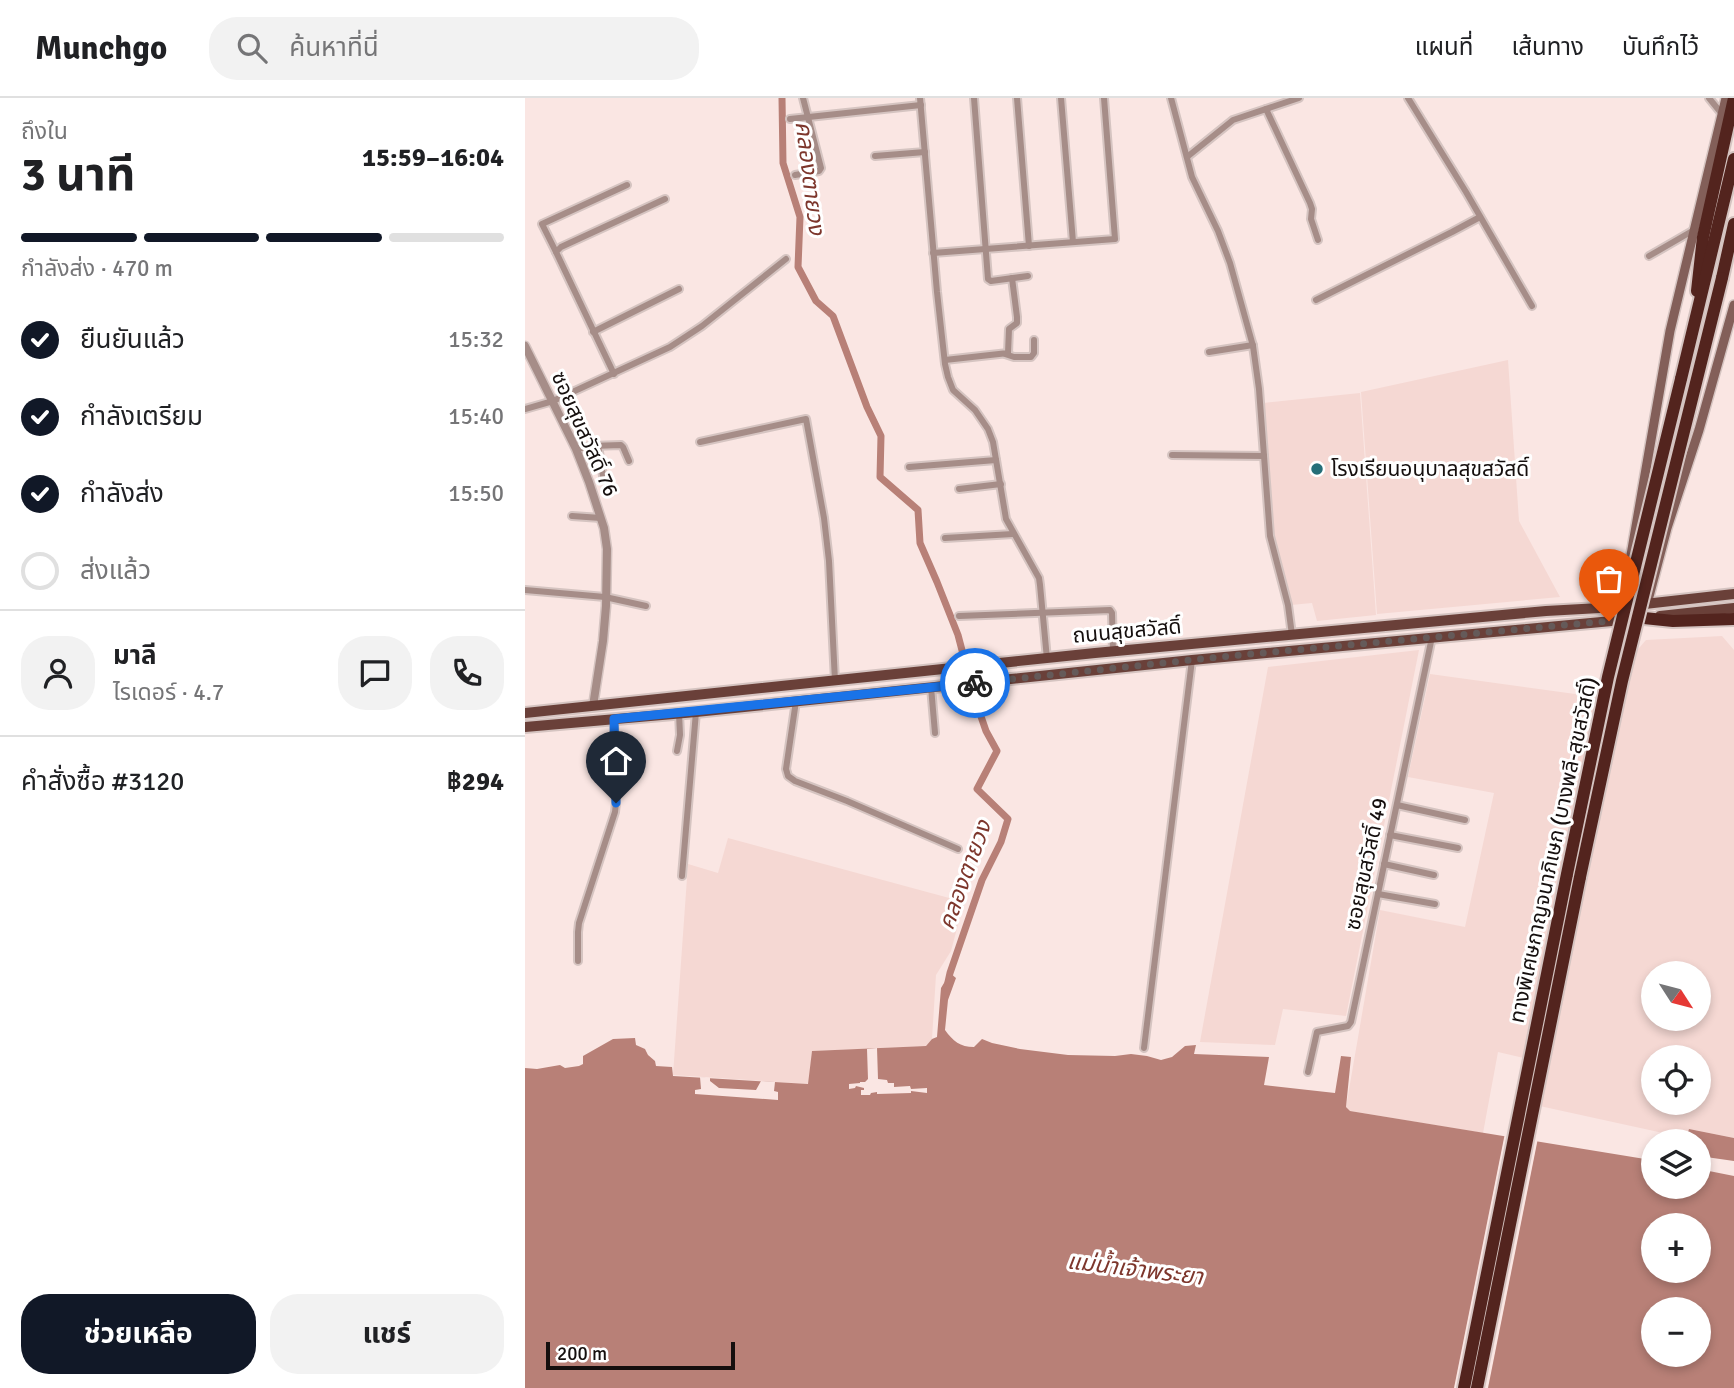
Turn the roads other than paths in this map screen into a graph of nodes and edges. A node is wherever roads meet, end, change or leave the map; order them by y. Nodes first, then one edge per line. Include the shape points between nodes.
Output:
1 (803, 98) edge
2 (974, 98) edge
3 (1017, 98) edge
4 (1061, 98) edge
5 (1104, 98) edge
6 (1171, 98) edge
7 (1299, 98) edge
8 (1408, 98) edge
9 (1709, 98) edge
10 (1726, 98) edge
11 (1734, 98) edge
12 (920, 102) edge
13 (1266, 109) junction
14 (1722, 114) junction
15 (808, 117) junction
16 (790, 119) dead end
17 (925, 152) junction
18 (875, 156) dead end
19 (1187, 157) junction
20 (1734, 159) edge
21 (795, 175) dead end
22 (627, 185) dead end
23 (665, 199) dead end
24 (1479, 217) junction
25 (1734, 224) edge
26 (1694, 230) junction
27 (1318, 240) dead end
28 (1073, 242) junction
29 (1734, 244) edge
30 (1030, 246) junction
31 (987, 250) junction
32 (556, 252) junction
33 (933, 253) junction
34 (1649, 256) dead end
35 (786, 259) dead end
36 (1028, 276) dead end
37 (1012, 278) junction
38 (1722, 278) junction
39 (680, 289) dead end
40 (1316, 300) dead end
41 (1734, 305) edge
42 (1532, 306) dead end
43 (1696, 319) junction
44 (593, 332) junction
45 (1034, 340) dead end
46 (1253, 345) junction
47 (525, 346) edge
48 (1209, 352) dead end
49 (1005, 354) junction
50 (945, 360) junction
51 (614, 374) junction
52 (554, 401) junction
53 (525, 409) edge
54 (700, 442) dead end
55 (598, 446) junction
56 (576, 449) junction
57 (1172, 455) dead end
58 (1264, 456) junction
59 (996, 460) junction
60 (629, 461) dead end
61 (909, 467) dead end
62 (603, 476) dead end
63 (1000, 485) junction
64 (959, 489) dead end
65 (572, 516) dead end
66 (601, 518) junction
67 (1013, 534) junction
68 (944, 538) dead end
69 (525, 590) edge
70 (1734, 594) edge
71 (605, 597) junction
72 (1647, 604) junction
73 (646, 606) dead end
74 (1618, 607) junction
75 (1734, 608) edge
76 (1043, 612) junction
77 (959, 615) dead end
78 (1644, 618) junction
79 (1734, 619) edge
80 (1673, 621) junction
81 (1734, 628) edge
82 (1292, 635) junction
83 (1432, 637) junction
84 (1113, 652) junction
85 (1047, 659) junction
86 (1192, 660) junction
87 (1048, 675) junction
88 (835, 681) junction
89 (931, 687) junction
90 (796, 701) junction
91 (593, 706) junction
92 (696, 712) junction
93 (525, 713) edge
94 (679, 713) junction
95 (614, 719) junction
96 (525, 727) edge
97 (935, 733) dead end
98 (677, 751) dead end
99 (1397, 805) junction
100 (1465, 820) dead end
101 (1390, 835) junction
102 (1458, 848) dead end
103 (958, 849) dead end
104 (1384, 864) junction
105 (1434, 875) dead end
106 (682, 876) dead end
107 (1378, 894) junction
108 (1435, 904) dead end
109 (578, 961) dead end
110 (1144, 1048) dead end
111 (1308, 1072) dead end
112 (1464, 1388) edge
113 (1478, 1388) edge

1 - 15 street
2 - 31 street
3 - 30 street
4 - 28 street
5 - 28 street via 1115,239
6 - 19 street
7 - 13 street
8 - 24 street
9 - 14 street
10 - 14 main road
11 - 43 highway via 1703,237
12 - 15 street
12 - 17 street
13 - 19 street via 1233,120
13 - 27 street via 1312,209
14 - 26 main road
15 - 16 street
15 - 21 street via 821,168
17 - 18 street
17 - 33 street
19 - 46 street via 1230,263
20 - 43 highway, ทางพิเศษกาญจนาภิเษก (บางพลี-สุขสวัสดิ์)
22 - 32 street via 542,224
23 - 32 street
24 - 40 street
24 - 42 street
25 - 38 highway, ทางพิเศษกาญจนาภิเษก (บางพลี-สุขสวัสดิ์)
26 - 34 street
26 - 74 main road via 1670,331
28 - 30 street
29 - 38 highway
30 - 31 street
31 - 33 street
31 - 37 street via 989,280
32 - 44 street
33 - 50 street
35 - 51 street via 702,326
36 - 37 street
37 - 49 street via 1017,323 1009,329
38 - 113 highway, ทางพิเศษกาญจนาภิเษก (บางพลี-สุขสวัสดิ์), bridge via 1617,707
39 - 44 street
41 - 72 main road
43 - 112 highway, ทางพิเศษกาญจนาภิเษก (บางพลี-สุขสวัสดิ์), bridge via 1608,677
44 - 51 street
45 - 49 street via 1031,357
46 - 48 street
46 - 58 street
47 - 52 street, ซอยสุขสวัสดิ์ 76
49 - 50 street
50 - 59 street via 953,390 988,429
51 - 52 street
52 - 53 street
52 - 56 street, ซอยสุขสวัสดิ์ 76
54 - 88 street via 806,419 829,561
55 - 56 street
55 - 60 street via 621,445
55 - 62 street
56 - 66 street, ซอยสุขสวัสดิ์ 76
57 - 58 street
58 - 82 street via 1270,536
59 - 61 street
59 - 63 street
63 - 64 street
63 - 67 street
65 - 66 street
66 - 71 street, ซอยสุขสวัสดิ์ 76 via 607,549
67 - 68 street
67 - 76 street via 1039,578
69 - 71 street
70 - 72 main road, ถนนสุขสวัสดิ์
71 - 73 street
71 - 91 street, ซอยสุขสวัสดิ์ 76
72 - 74 main road, ถนนสุขสวัสดิ์
72 - 78 main road
74 - 82 main road, ถนนสุขสวัสดิ์
75 - 78 main road, ถนนสุขสวัสดิ์
76 - 77 street
76 - 84 street via 1110,610
76 - 85 street
78 - 80 highway
78 - 83 main road, ถนนสุขสวัสดิ์
79 - 80 highway
80 - 81 highway
82 - 84 main road, ถนนสุขสวัสดิ์
83 - 86 main road, ถนนสุขสวัสดิ์
83 - 99 street, ซอยสุขสวัสดิ์ 49
84 - 85 main road, ถนนสุขสวัสดิ์
85 - 87 main road
85 - 88 main road, ถนนสุขสวัสดิ์
86 - 87 main road, ถนนสุขสวัสดิ์
86 - 110 street
87 - 89 main road, ถนนสุขสวัสดิ์
88 - 91 main road, ถนนสุขสวัสดิ์
89 - 90 main road, ถนนสุขสวัสดิ์
89 - 97 street
90 - 92 main road, ถนนสุขสวัสดิ์
90 - 103 street via 788,776
91 - 93 main road, ถนนสุขสวัสดิ์
92 - 94 main road, ถนนสุขสวัสดิ์
92 - 106 street
94 - 95 main road, ถนนสุขสวัสดิ์
94 - 98 street
95 - 96 main road, ถนนสุขสวัสดิ์
95 - 109 street via 615,812 579,923
99 - 100 street
99 - 101 street, ซอยสุขสวัสดิ์ 49
101 - 102 street
101 - 104 street, ซอยสุขสวัสดิ์ 49
104 - 105 street
104 - 107 street, ซอยสุขสวัสดิ์ 49
107 - 108 street
107 - 111 street, ซอยสุขสวัสดิ์ 49 via 1351,1022 1317,1032

